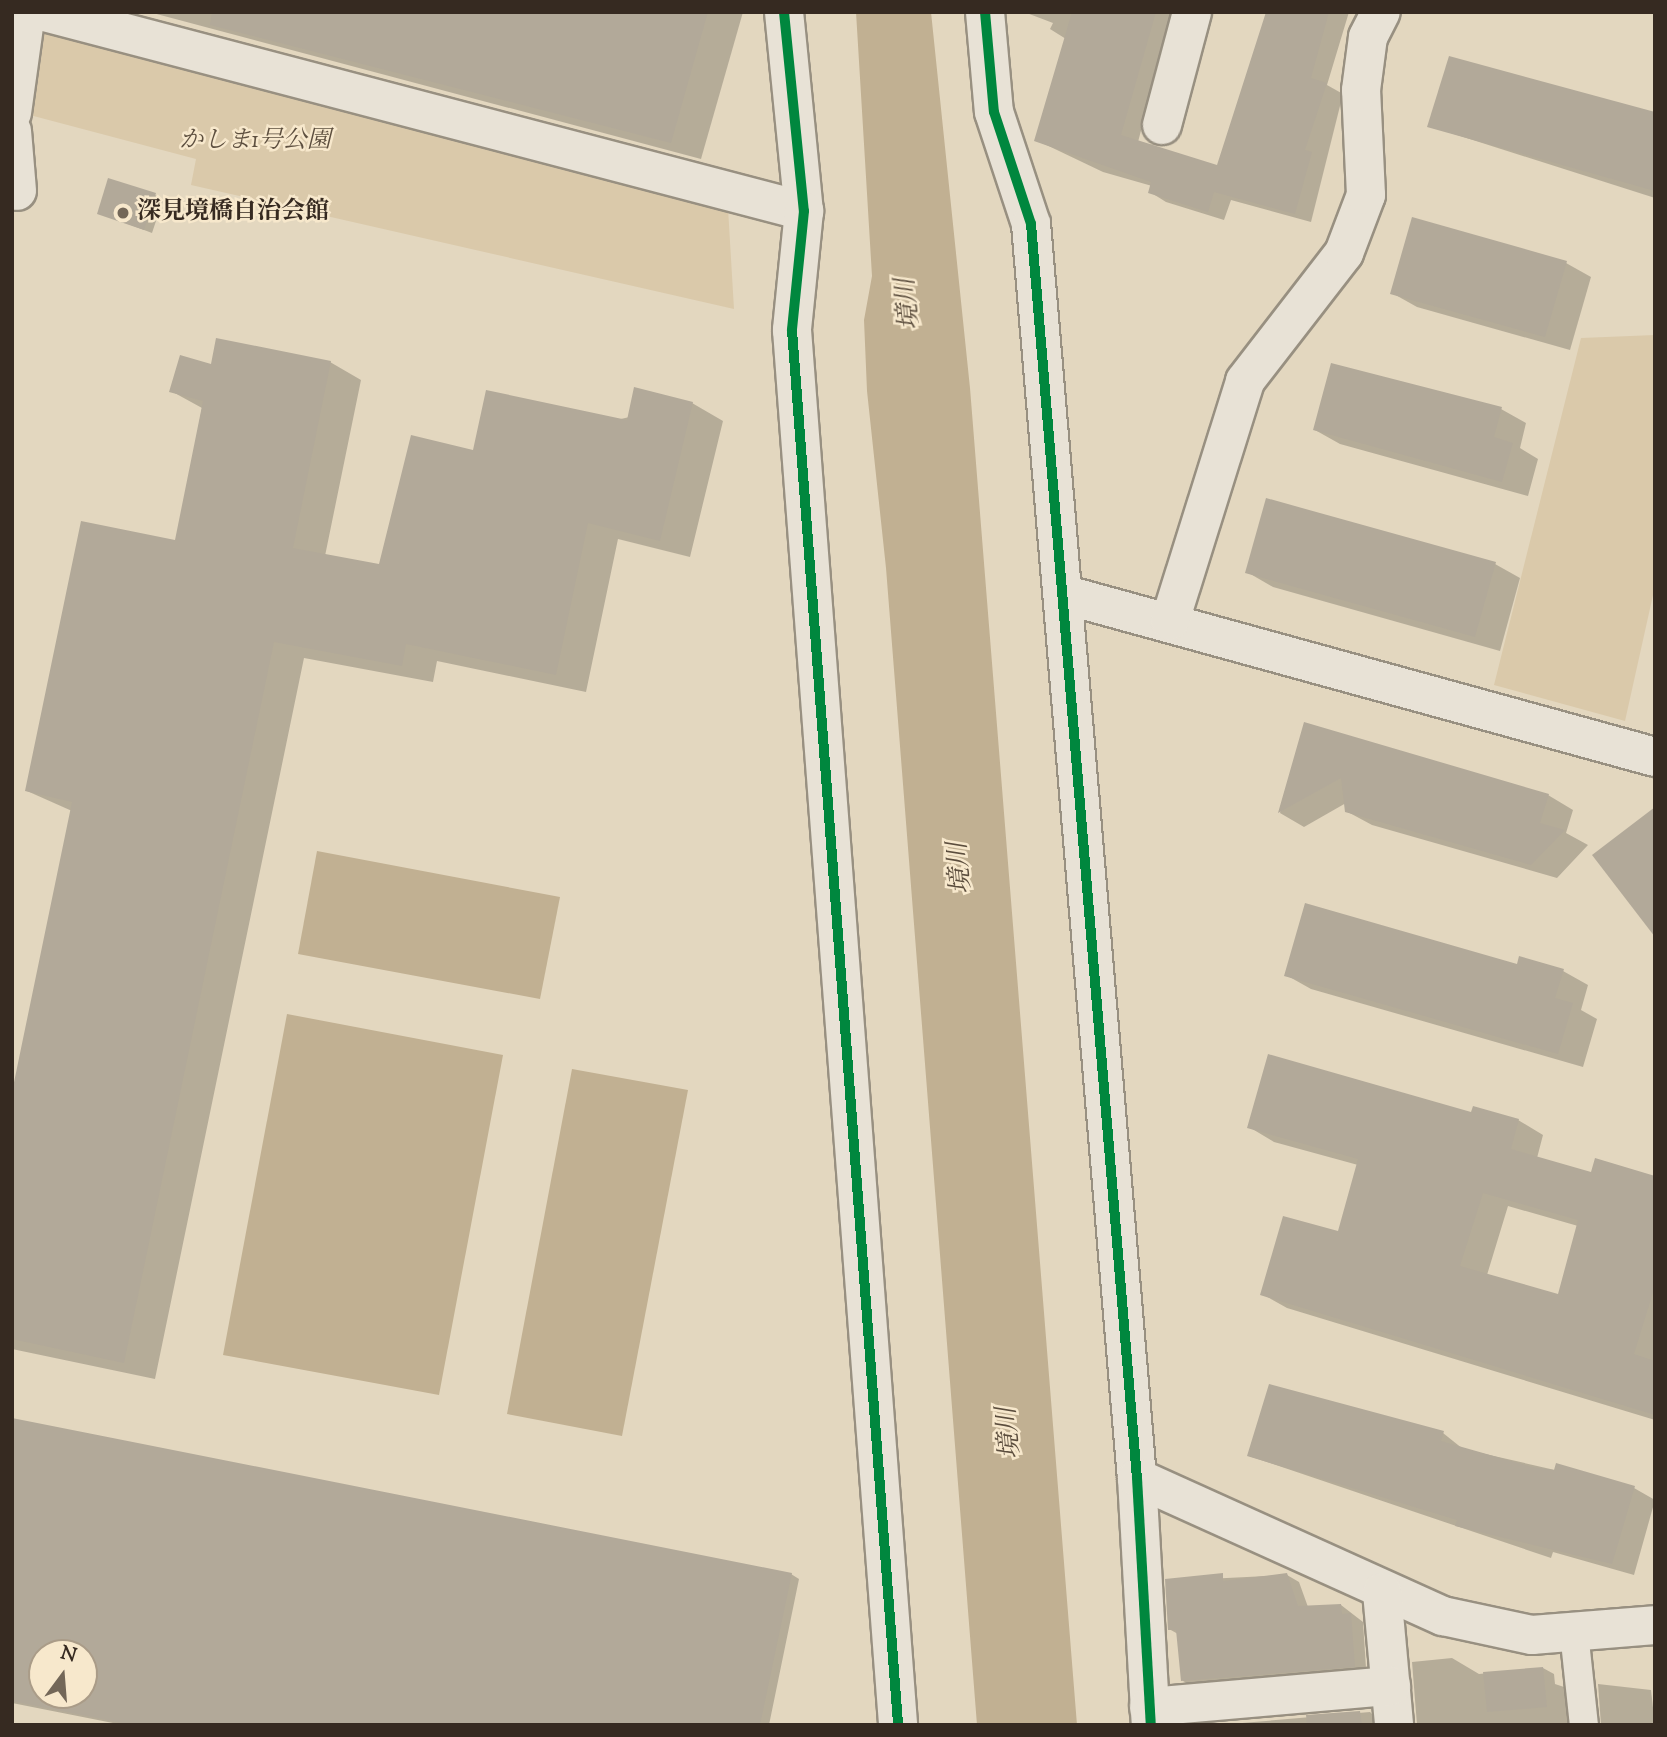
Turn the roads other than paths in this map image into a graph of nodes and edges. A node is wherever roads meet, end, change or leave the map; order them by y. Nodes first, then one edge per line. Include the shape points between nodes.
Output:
1 (26, 12) edge
2 (45, 12) edge
3 (784, 12) edge
4 (985, 12) edge
5 (1192, 12) edge
6 (1381, 12) edge
7 (12, 113) edge
8 (1162, 125) dead end
9 (12, 131) edge
10 (17, 191) dead end
11 (804, 211) junction
12 (1066, 595) junction
13 (1170, 621) junction
14 (1655, 757) edge
15 (1137, 1478) junction
16 (1382, 1592) junction
17 (1655, 1625) edge
18 (1574, 1632) junction
19 (1391, 1686) junction
20 (1150, 1716) edge
21 (898, 1725) edge
22 (1394, 1725) edge
23 (1584, 1725) edge

1 - 7 street
2 - 11 street
3 - 11 street
4 - 12 street via 994,112 1031,225 1054,537
5 - 8 street
6 - 13 street via 1368,37 1361,90 1366,195 1344,253 1245,381
9 - 10 street
11 - 21 street via 792,330
12 - 13 street
12 - 15 street
13 - 14 street
15 - 16 street
15 - 20 street
16 - 18 street via 1443,1616 1532,1635
16 - 19 street
17 - 18 street
18 - 23 lane
19 - 20 street
19 - 22 street

